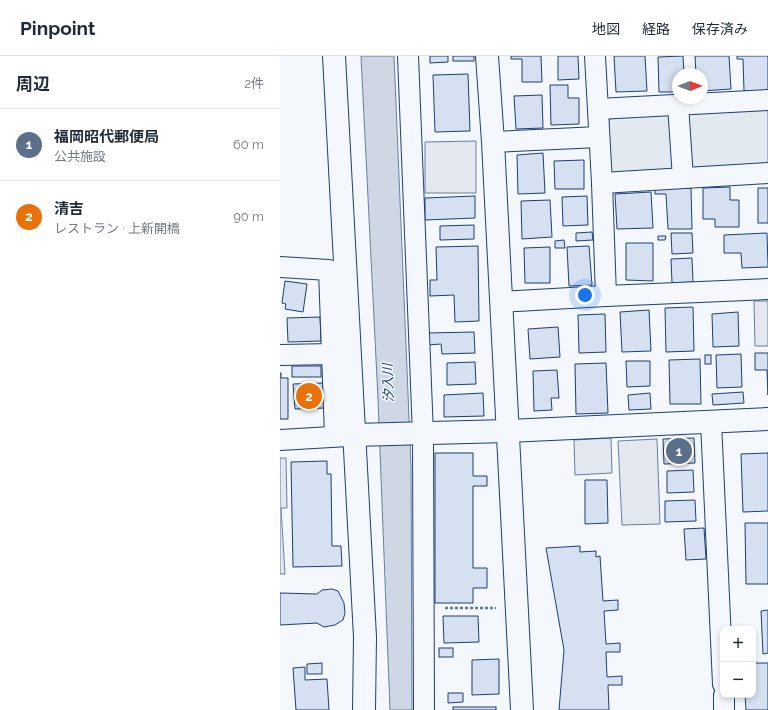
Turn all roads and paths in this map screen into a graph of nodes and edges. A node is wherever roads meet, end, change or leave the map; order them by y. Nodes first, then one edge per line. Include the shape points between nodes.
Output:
1 (334, 56) edge
2 (408, 56) edge
3 (487, 56) edge
4 (596, 56) edge
5 (768, 100) edge
6 (678, 105) junction
7 (598, 110) junction
8 (599, 137) junction
9 (493, 142) junction
10 (768, 173) edge
11 (683, 178) junction
12 (602, 183) junction
13 (280, 267) edge
14 (768, 289) edge
15 (606, 296) junction
16 (501, 302) junction
17 (332, 354) junction
18 (280, 355) edge
19 (768, 419) edge
20 (710, 422) junction
21 (508, 432) junction
22 (422, 434) junction
23 (344, 436) junction
24 (280, 440) edge
25 (423, 608) junction
26 (517, 608) junction
27 (722, 662) edge
28 (724, 698) edge
29 (364, 710) edge
30 (424, 710) edge
31 (522, 710) edge
32 (724, 710) edge

1 - 23 street
2 - 22 street
3 - 9 street
4 - 7 street
5 - 6 street
6 - 7 street
6 - 11 street
7 - 8 street
8 - 9 street
8 - 12 street
9 - 16 street
10 - 11 street
11 - 12 street
12 - 15 street
13 - 17 street via 329,270
14 - 15 street
15 - 16 street
16 - 21 street
17 - 18 street
17 - 23 street
19 - 20 street
20 - 21 street
20 - 27 street
21 - 22 street
21 - 26 street
22 - 23 street
22 - 25 street
23 - 24 street
23 - 29 street via 365,637
25 - 26 path
25 - 30 street
26 - 31 street
28 - 32 street

